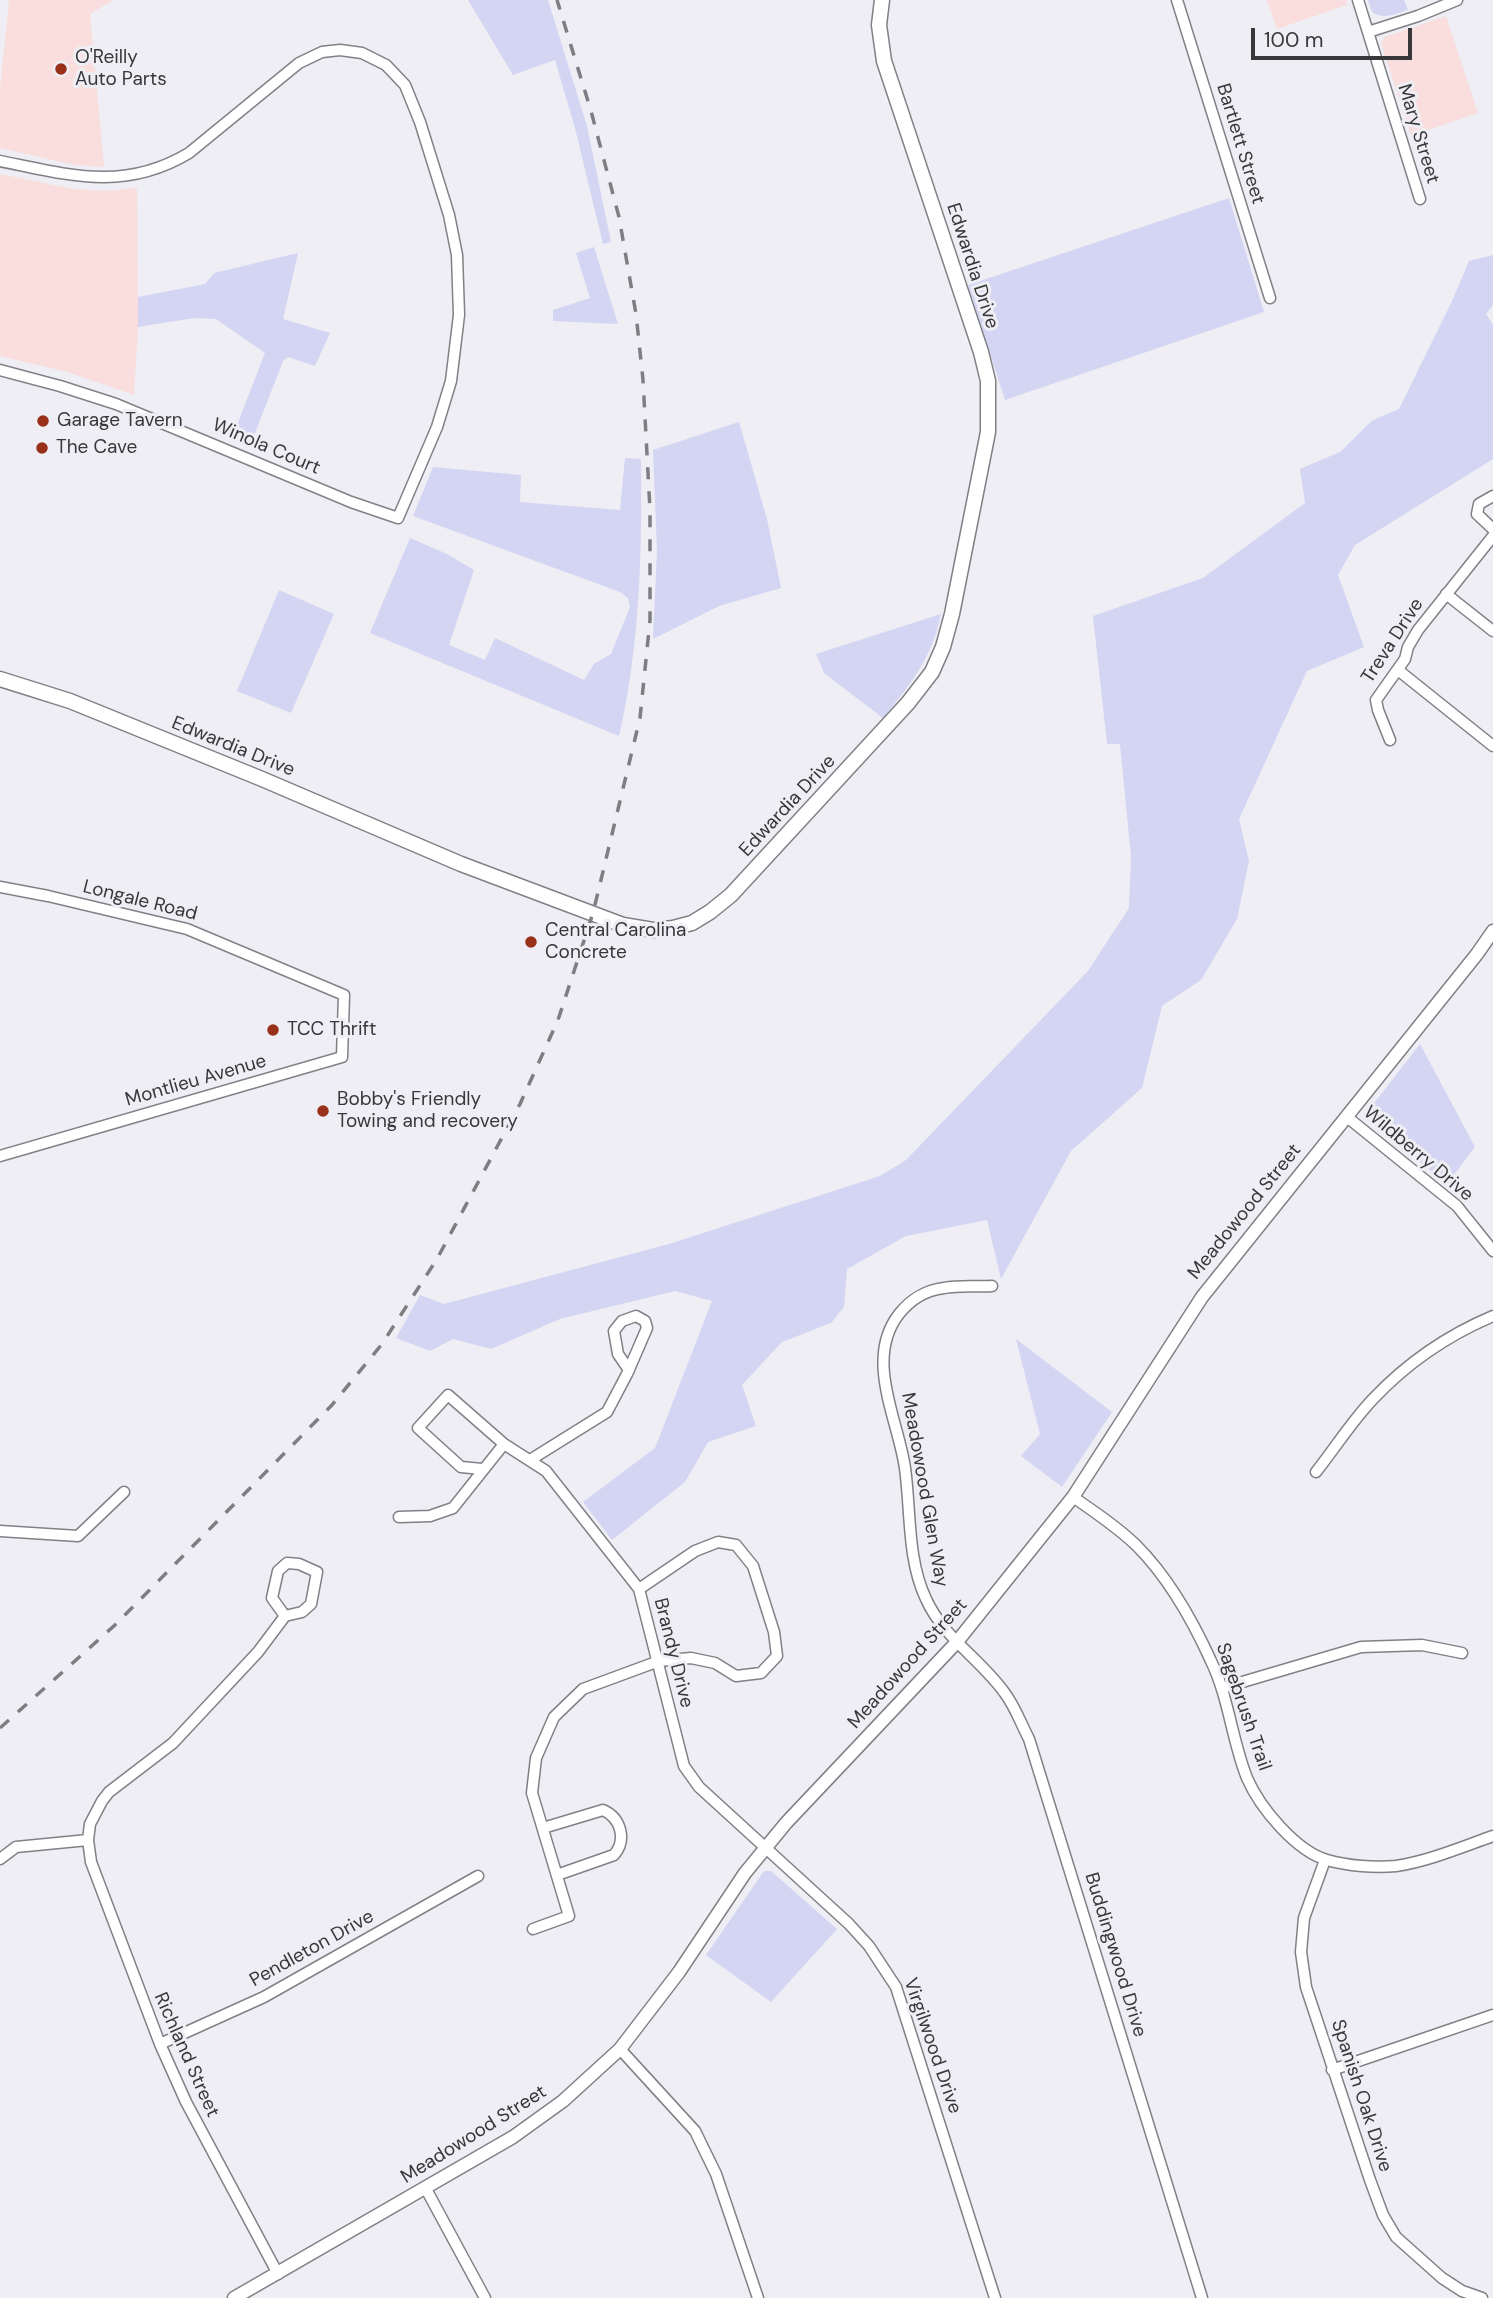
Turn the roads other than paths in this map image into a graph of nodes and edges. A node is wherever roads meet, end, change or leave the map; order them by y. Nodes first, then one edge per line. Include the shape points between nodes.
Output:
1 (882, 0) edge
2 (1177, 0) edge
3 (1358, 0) edge
4 (1457, 0) edge
5 (1368, 32) junction
6 (0, 160) edge
7 (1420, 199) dead end
8 (1270, 298) dead end
9 (0, 370) edge
10 (1493, 496) edge
11 (1493, 529) edge
12 (1493, 536) edge
13 (1446, 594) junction
14 (1493, 631) edge
15 (1398, 670) junction
16 (0, 679) edge
17 (1390, 740) dead end
18 (1493, 746) edge
19 (0, 887) edge
20 (1493, 931) edge
21 (344, 995) joint
22 (1347, 1116) junction
23 (0, 1156) edge
24 (1493, 1251) edge
25 (992, 1286) dead end
26 (1493, 1316) edge
27 (629, 1370) junction
28 (504, 1444) junction
29 (530, 1461) junction
30 (482, 1469) junction
31 (1316, 1472) dead end
32 (124, 1492) dead end
33 (1073, 1497) junction
34 (399, 1517) dead end
35 (0, 1531) edge
36 (639, 1589) junction
37 (285, 1616) junction
38 (956, 1643) junction
39 (1462, 1653) dead end
40 (659, 1661) junction
41 (1222, 1688) junction
42 (543, 1828) junction
43 (1493, 1836) edge
44 (89, 1840) junction
45 (766, 1849) junction
46 (0, 1859) edge
47 (1325, 1860) junction
48 (478, 1875) dead end
49 (557, 1875) junction
50 (533, 1929) dead end
51 (1493, 2015) edge
52 (160, 2044) junction
53 (620, 2049) junction
54 (1332, 2070) junction
55 (426, 2189) junction
56 (278, 2274) junction
57 (1460, 2294) edge
58 (234, 2298) edge
59 (485, 2298) edge
60 (758, 2298) edge
61 (995, 2298) edge
62 (1202, 2298) edge
63 (1482, 2298) edge

1 - 16 main road, Edwardia Drive via 879,25 884,61 988,382 988,432 980,482 950,622 932,673 773,851 710,912 673,928 622,925 461,864 70,701
2 - 8 street, Bartlett Street
3 - 5 street, Mary Street
4 - 5 street
5 - 7 street, Mary Street
6 - 9 street, Winola Court via 86,178 132,176 190,153 299,63 332,50 362,53 386,65 412,98 444,197 457,255 459,304 447,392 398,518 361,507 116,404
10 - 11 street via 1479,504 1477,514
12 - 13 street, Treva Drive
13 - 14 street
13 - 15 street, Treva Drive via 1418,630
15 - 17 street, Treva Drive via 1376,700
15 - 18 street
19 - 21 street, Longale Road via 187,929
20 - 22 street, Meadowood Street
21 - 23 street, Montlieu Avenue via 342,1057
22 - 24 street, Wildberry Drive via 1457,1206
22 - 33 street, Meadowood Street via 1202,1297
25 - 38 street, Meadowood Glen Way via 946,1287 916,1298 892,1323 883,1361 905,1465 919,1581 935,1615
26 - 31 street via 1463,1329 1401,1371 1371,1401
27 - 27 street via 647,1328 636,1316 622,1321 614,1331 618,1354
27 - 29 street via 607,1412
28 - 29 street, Brandy Drive
28 - 30 street
28 - 30 street, Brandy Drive via 448,1395 418,1428 461,1467
29 - 36 street, Brandy Drive via 545,1471
30 - 34 street via 453,1508 430,1516
32 - 35 street via 78,1536
33 - 38 street, Meadowood Street
33 - 41 street, Sagebrush Trail via 1110,1522 1159,1572 1198,1633
36 - 40 street, Brandy Drive
36 - 40 street via 695,1552 718,1542 736,1545 753,1566 774,1632 777,1656 761,1673 736,1676 715,1662 691,1658
37 - 37 street, Richland Street via 272,1598 278,1571 287,1563 317,1572 311,1604
37 - 44 street, Richland Street via 258,1652 173,1743 109,1792 94,1812
38 - 45 street, Meadowood Street
38 - 62 street, Buddingwood Drive via 1005,1693 1029,1739
39 - 41 street via 1422,1646 1361,1647
40 - 42 street via 583,1689 554,1717 536,1758 532,1793
40 - 45 street, Brandy Drive via 684,1766 699,1787
41 - 47 street, Sagebrush Trail via 1247,1777 1260,1803 1283,1830
42 - 49 street
42 - 49 street via 603,1811 611,1814 620,1828 621,1842 614,1855
43 - 47 street, Sagebrush Trail via 1395,1866
44 - 46 street via 16,1847
44 - 52 street, Richland Street via 99,1885
45 - 53 street, Meadowood Street
45 - 61 street, Virgilwood Drive via 856,1931 896,1987
47 - 54 street, Spanish Oak Drive via 1304,1918 1301,1952 1306,1987
48 - 52 street, Pendleton Drive via 264,1997
49 - 50 street via 569,1916
51 - 54 street
52 - 56 street, Richland Street
53 - 55 street, Meadowood Street via 563,2101
53 - 60 street via 695,2131 716,2175
54 - 57 street, Spanish Oak Drive via 1383,2215 1396,2238
55 - 56 street, Meadowood Street
55 - 59 street
56 - 58 street, Meadowood Street
57 - 63 street, Spanish Oak Drive

